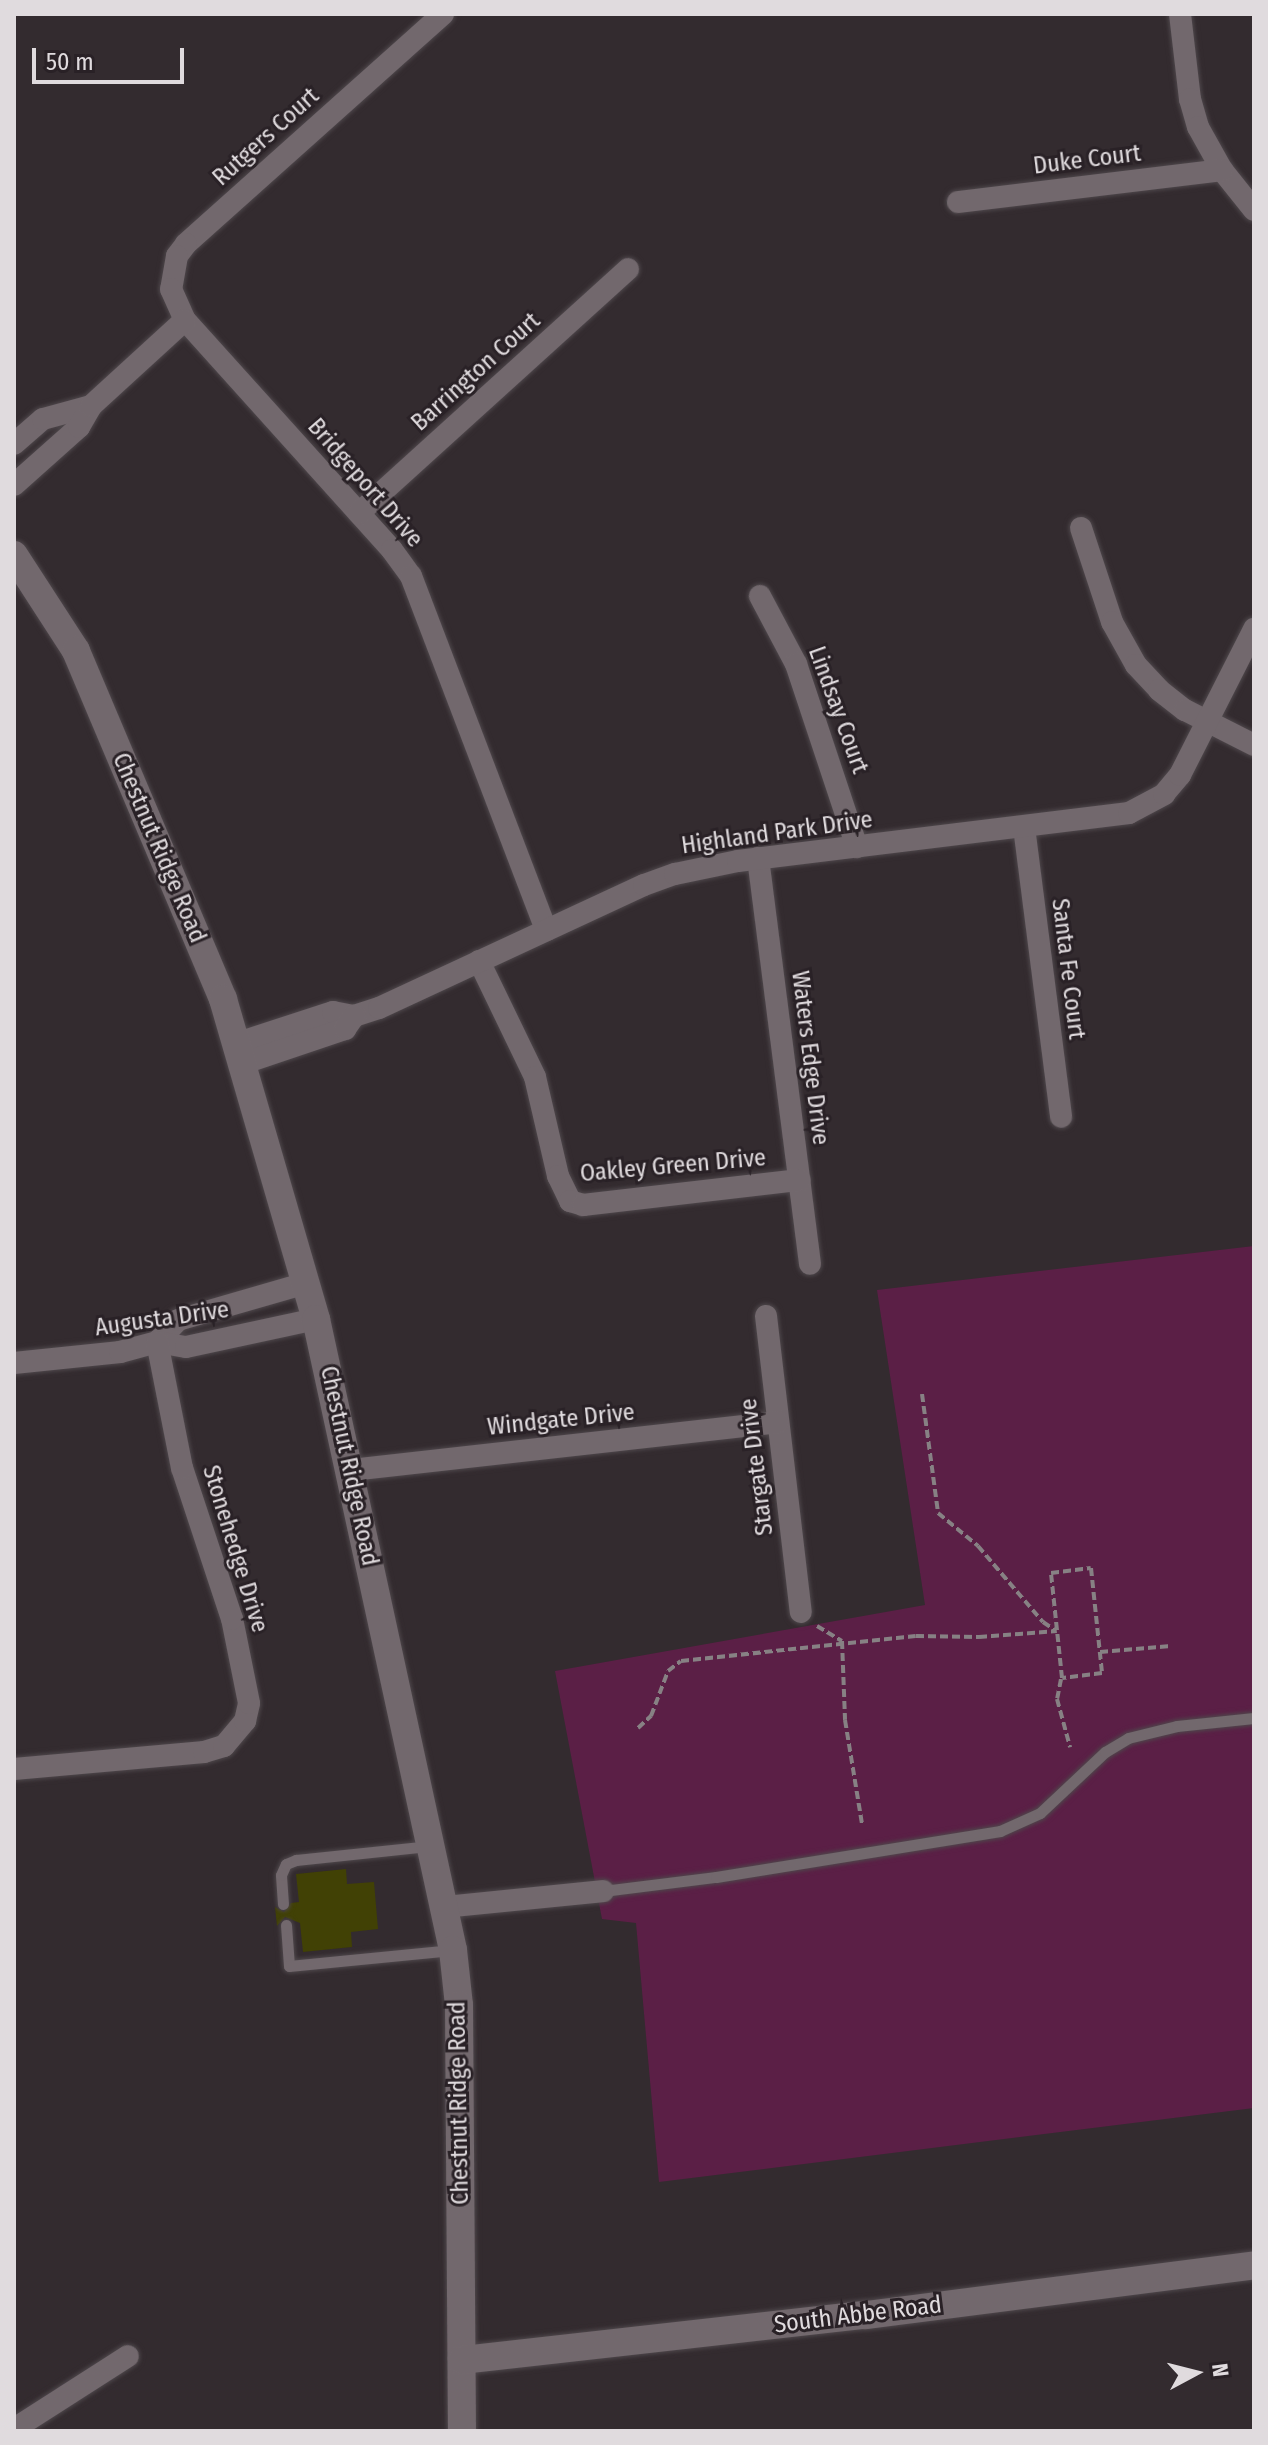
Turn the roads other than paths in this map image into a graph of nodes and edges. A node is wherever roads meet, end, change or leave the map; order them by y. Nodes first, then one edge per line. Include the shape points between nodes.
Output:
1 (443, 14) edge
2 (1180, 14) edge
3 (1222, 170) junction
4 (958, 202) dead end
5 (1254, 210) edge
6 (628, 269) dead end
7 (185, 320) junction
8 (91, 406) junction
9 (14, 444) edge
10 (14, 485) edge
11 (359, 513) junction
12 (1081, 528) dead end
13 (14, 555) edge
14 (760, 596) dead end
15 (1254, 629) edge
16 (1207, 722) junction
17 (1254, 745) edge
18 (1024, 827) junction
19 (857, 847) junction
20 (758, 858) junction
21 (546, 930) junction
22 (479, 961) junction
23 (241, 1053) junction
24 (1061, 1117) dead end
25 (800, 1180) junction
26 (810, 1264) dead end
27 (306, 1283) junction
28 (766, 1316) dead end
29 (316, 1319) junction
30 (157, 1342) junction
31 (14, 1363) edge
32 (777, 1422) junction
33 (351, 1470) junction
34 (803, 1615) road end
35 (1254, 1718) edge
36 (14, 1769) edge
37 (430, 1846) junction
38 (603, 1891) joint
39 (283, 1904) dead end
40 (444, 1907) junction
41 (286, 1925) dead end
42 (453, 1950) junction
43 (1254, 2265) edge
44 (128, 2356) dead end
45 (462, 2360) junction
46 (14, 2429) edge
47 (462, 2431) edge

1 - 7 street, Rutgers Court via 186,244 177,256 171,289
2 - 3 street via 1190,99 1204,141
3 - 4 street, Duke Court
3 - 5 street
6 - 11 street, Barrington Court
7 - 8 street
7 - 11 street, Bridgeport Drive
8 - 9 street via 43,419
8 - 10 street via 79,427
11 - 21 street, Bridgeport Drive via 392,550 425,605
12 - 16 street via 1127,651 1159,690
13 - 23 street, Chestnut Ridge Road via 76,651
14 - 19 street, Lindsay Court via 796,664
15 - 16 street, Highland Park Drive
16 - 17 street
16 - 18 street, Highland Park Drive via 1180,775 1151,803 1113,817
18 - 19 street, Highland Park Drive
18 - 24 street, Santa Fe Court
19 - 20 street, Highland Park Drive
20 - 21 street, Highland Park Drive via 675,874
20 - 25 street, Waters Edge Drive
21 - 22 street, Highland Park Drive
22 - 23 street, Highland Park Drive via 354,1016 345,1029
22 - 25 street, Oakley Green Drive via 535,1077 558,1176 570,1201 583,1205
23 - 27 street, Chestnut Ridge Road
25 - 26 street, Waters Edge Drive
27 - 29 street, Chestnut Ridge Road
27 - 30 street via 178,1320
28 - 32 street, Stargate Drive
29 - 30 street, Augusta Drive via 186,1347
29 - 33 street, Chestnut Ridge Road
30 - 31 street, Augusta Drive via 120,1352
30 - 36 street, Stonehedge Drive via 182,1468 232,1619 249,1703 245,1721 224,1746 204,1752
32 - 33 street, Windgate Drive
32 - 34 street, Stargate Drive
33 - 37 street, Chestnut Ridge Road
35 - 38 lane via 1177,1726 1128,1738 1105,1752 1040,1813 1000,1831
37 - 39 lane via 296,1860 286,1864 281,1875
37 - 40 street, Chestnut Ridge Road
38 - 40 street
40 - 42 street, Chestnut Ridge Road
41 - 42 lane via 289,1966
42 - 45 street, Chestnut Ridge Road via 459,2005
43 - 45 street, South Abbe Road
44 - 46 street
45 - 47 street, Chestnut Ridge Road

